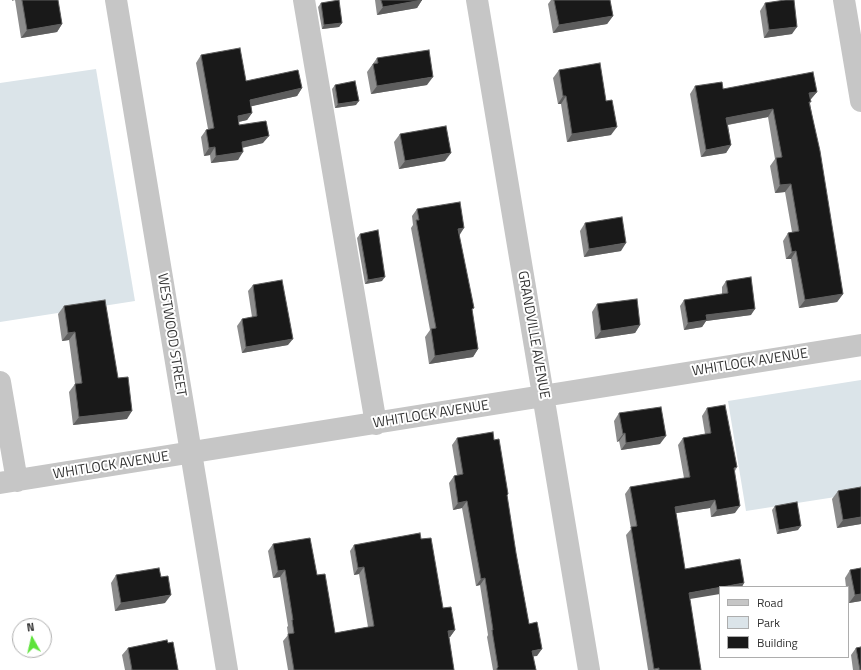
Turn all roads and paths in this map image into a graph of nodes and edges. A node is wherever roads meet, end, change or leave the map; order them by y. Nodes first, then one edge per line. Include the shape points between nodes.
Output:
1 (116, 0) edge
2 (304, 0) edge
3 (477, 0) edge
4 (844, 0) edge
5 (861, 101) edge
6 (861, 345) edge
7 (0, 382) edge
8 (544, 396) junction
9 (376, 424) junction
10 (191, 453) junction
11 (8, 482) edge
12 (227, 670) edge
13 (589, 670) edge

1 - 10 street, WESTWOOD STREET
2 - 9 street
3 - 8 street, GRANDVILLE AVENUE
4 - 5 street
6 - 8 street, WHITLOCK AVENUE
7 - 11 street
8 - 9 street, WHITLOCK AVENUE
8 - 13 street, GRANDVILLE AVENUE
9 - 10 street, WHITLOCK AVENUE
10 - 11 street, WHITLOCK AVENUE
10 - 12 street, WESTWOOD STREET

